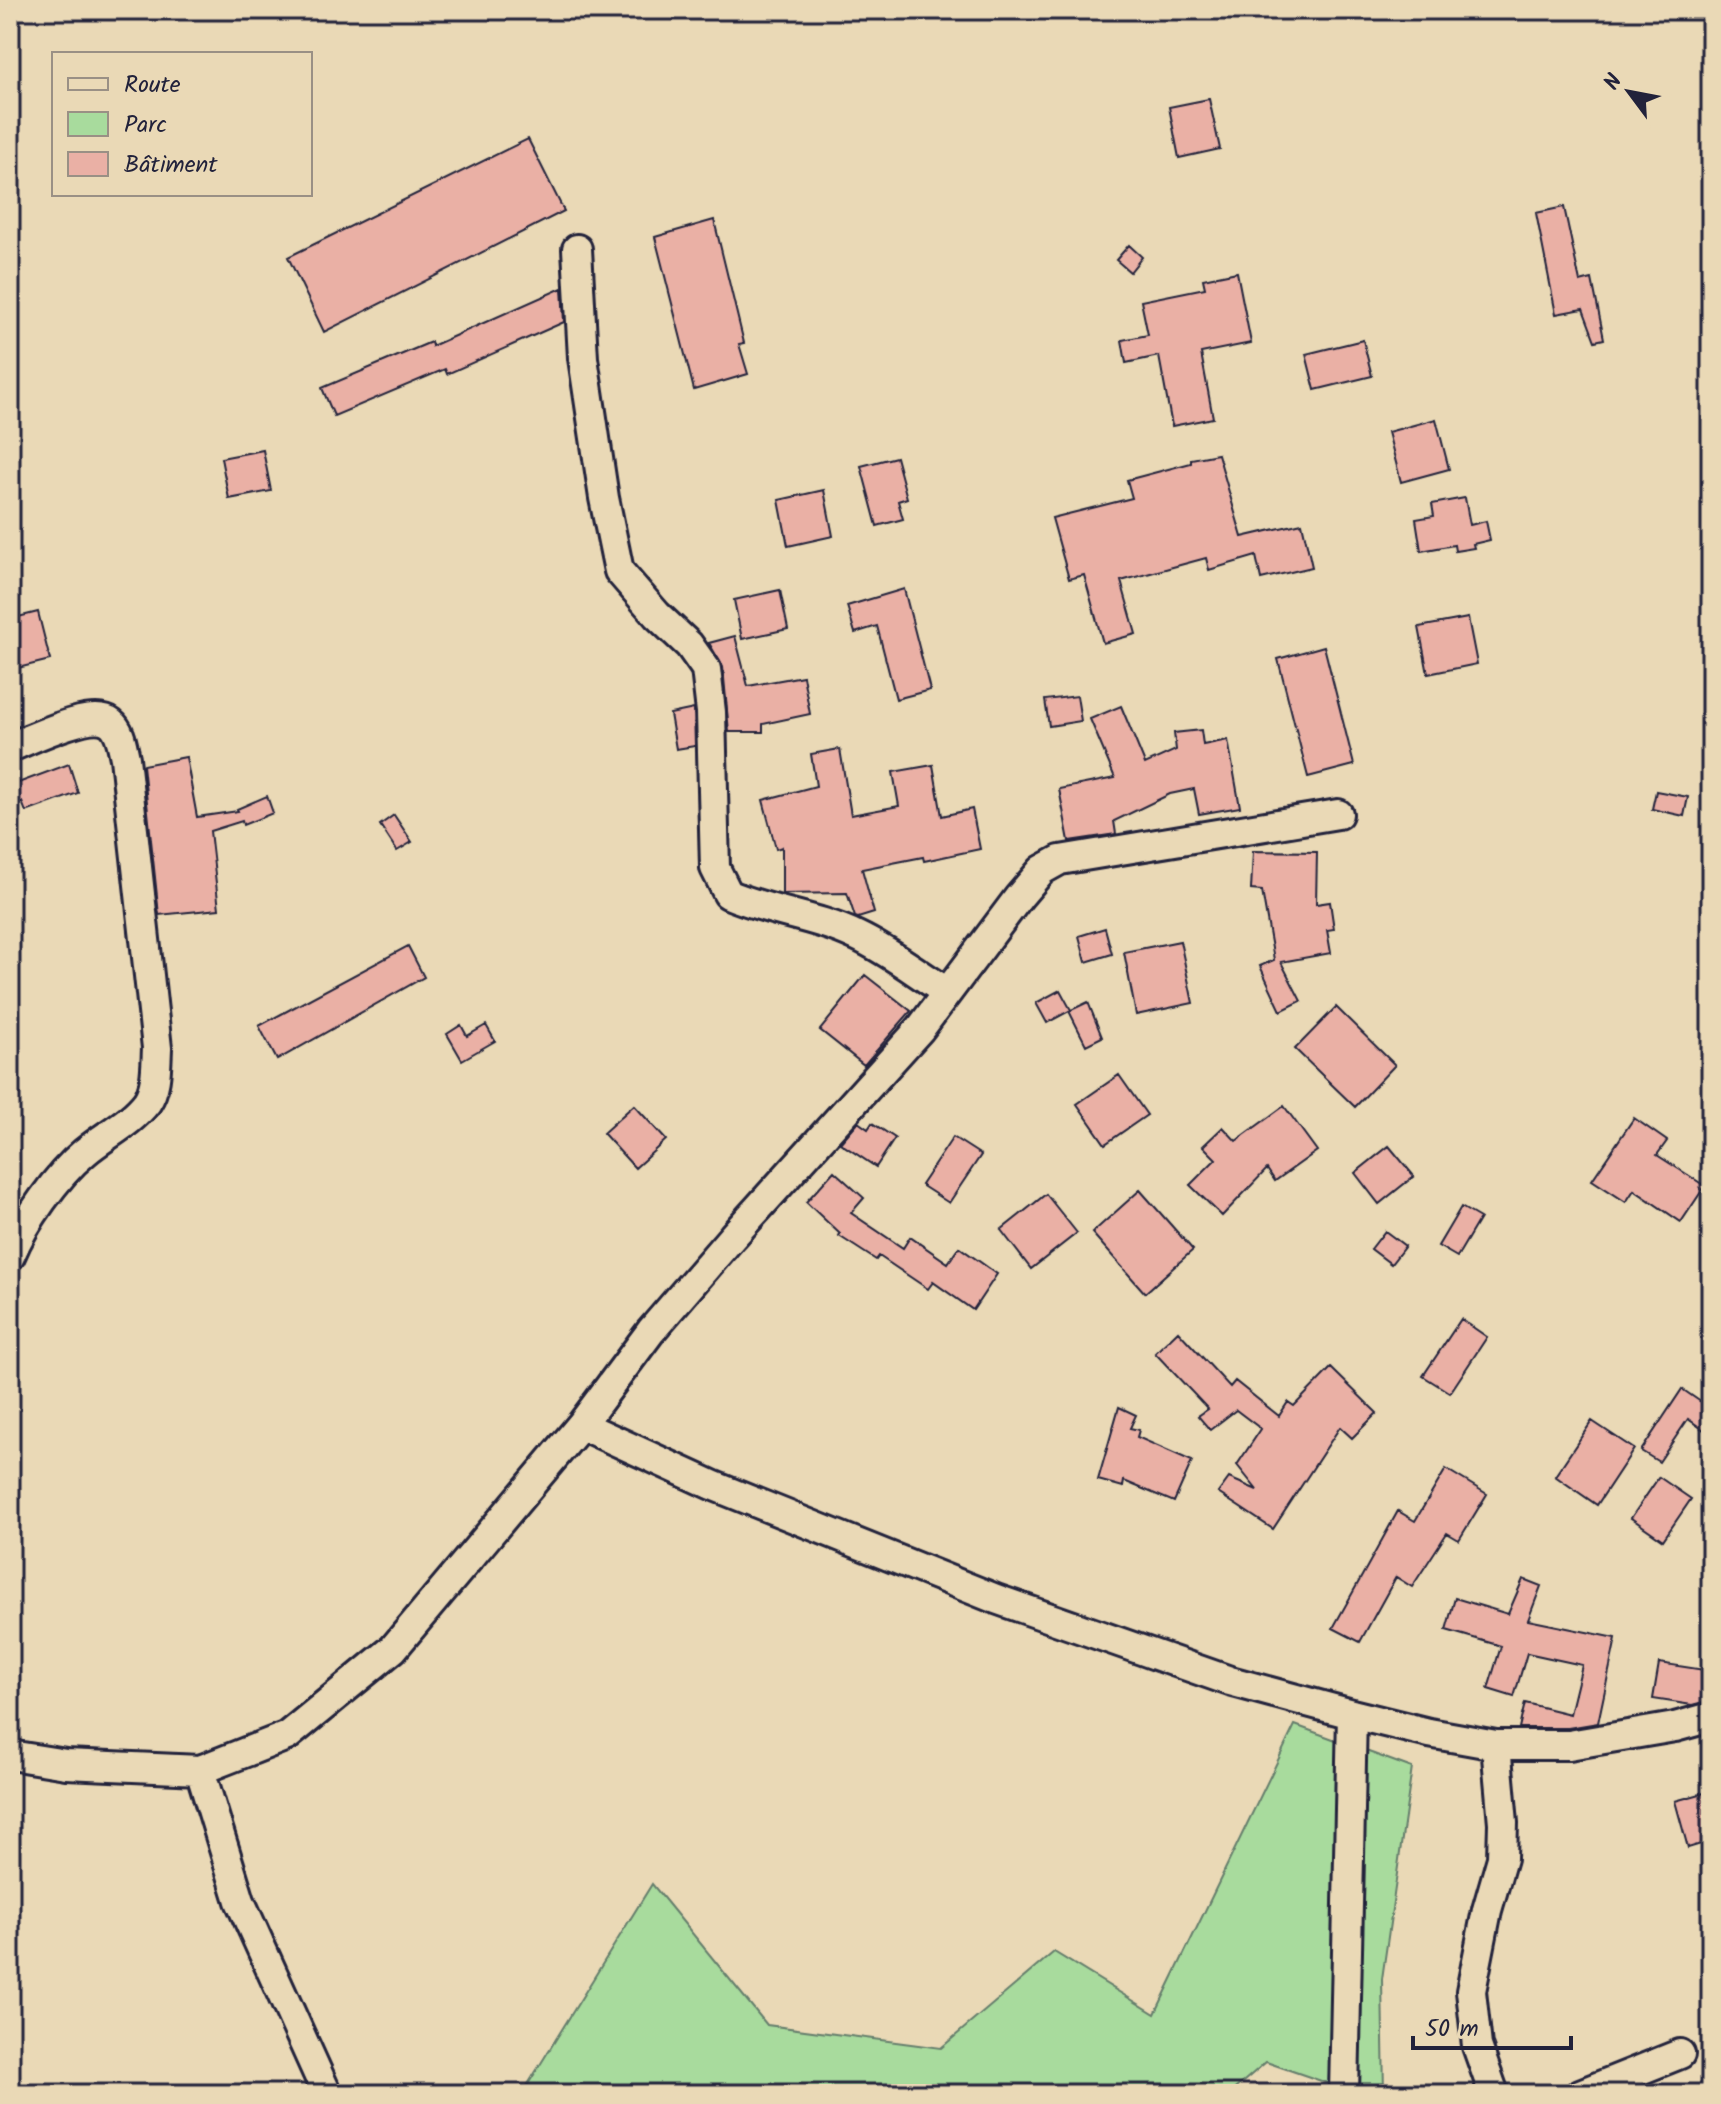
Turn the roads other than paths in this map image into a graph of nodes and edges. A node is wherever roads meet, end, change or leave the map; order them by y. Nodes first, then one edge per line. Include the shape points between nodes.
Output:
1 (577, 249) dead end
2 (10, 747) edge
3 (1338, 814) dead end
4 (947, 992) junction
5 (10, 1256) edge
6 (581, 1425) junction
7 (1352, 1714) junction
8 (1711, 1717) edge
9 (1496, 1745) junction
10 (10, 1755) edge
11 (200, 1770) junction
12 (1680, 2054) dead end
13 (327, 2094) edge
14 (1344, 2094) edge
15 (1494, 2094) edge
16 (1580, 2094) edge

1 - 4 street via 583,358 619,571 706,669 715,868 728,894 858,936
2 - 5 street via 85,719 111,723 120,734 157,1048 148,1100 83,1153 49,1193
3 - 4 street via 1060,860 1042,870
4 - 6 street via 651,1331
6 - 7 street via 712,1485 996,1599 1230,1681
6 - 11 street via 393,1649 287,1736
7 - 9 street
7 - 14 street
8 - 9 street via 1569,1745
9 - 15 street via 1502,1858 1471,1991 1477,2046
10 - 11 street via 66,1764
11 - 13 street via 240,1901
12 - 16 street

